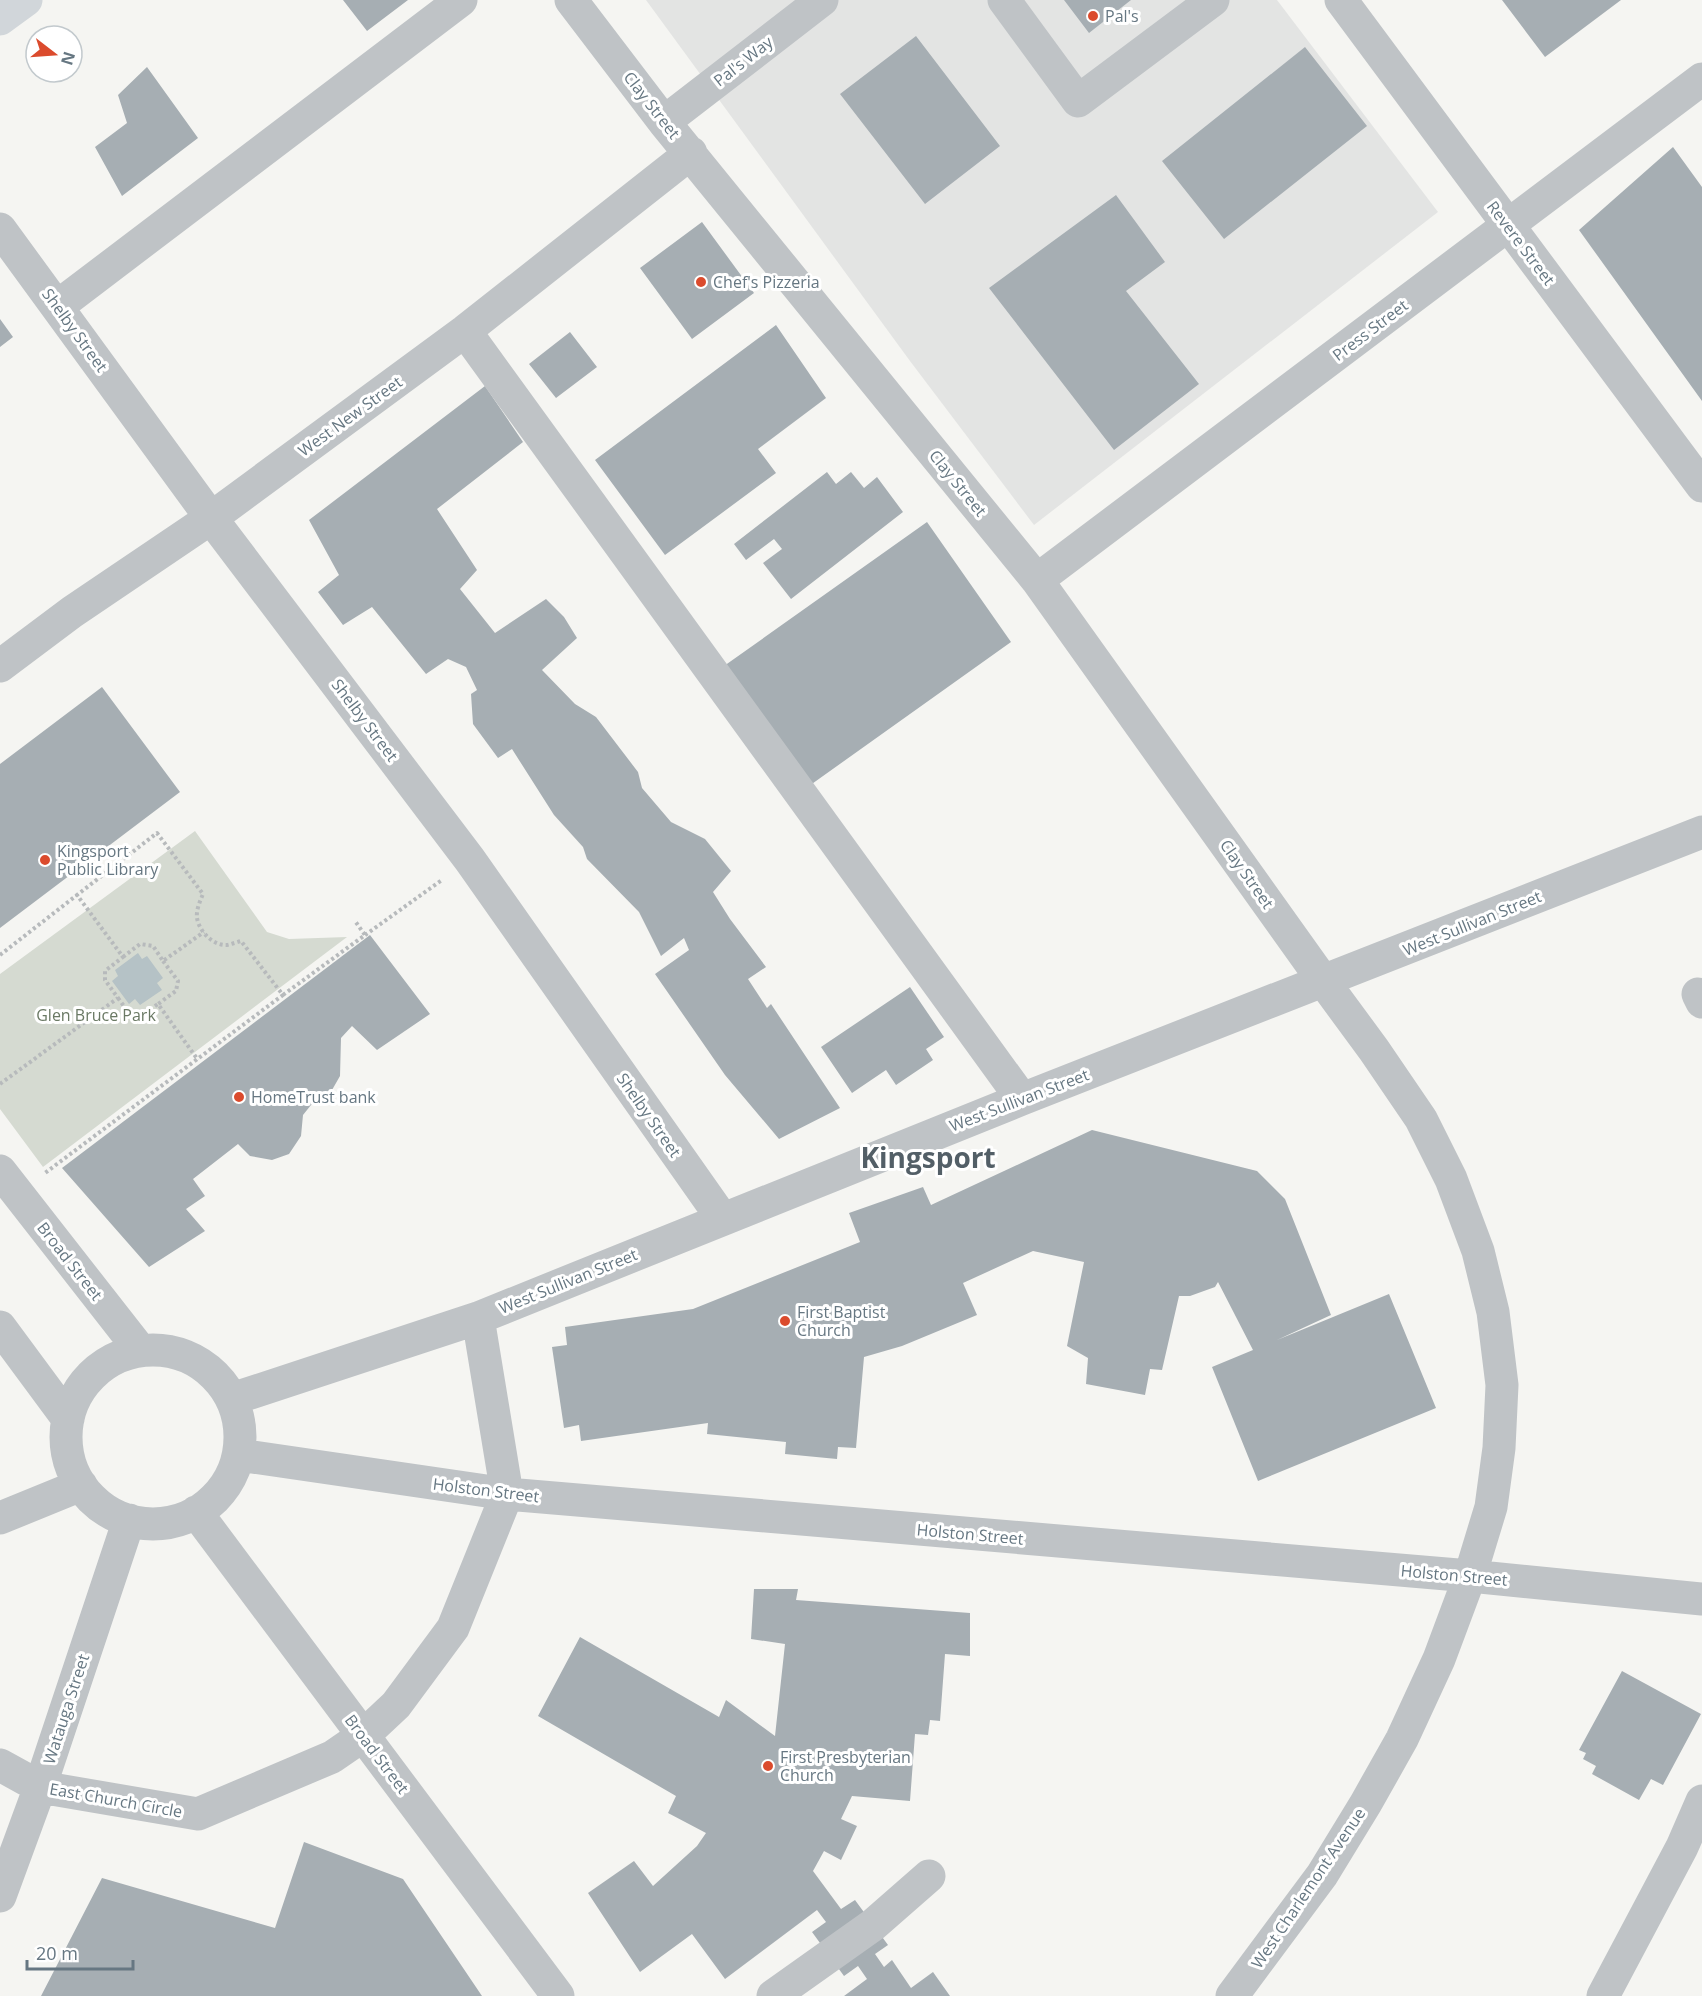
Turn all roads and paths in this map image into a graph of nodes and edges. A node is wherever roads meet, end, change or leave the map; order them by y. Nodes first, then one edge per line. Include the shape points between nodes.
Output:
1 (26, 0) edge
2 (461, 0) edge
3 (571, 0) edge
4 (822, 0) edge
5 (1004, 0) edge
6 (1213, 0) edge
7 (1341, 0) edge
8 (0, 20) edge
9 (1702, 79) edge
10 (664, 122) junction
11 (691, 153) junction
12 (1509, 226) junction
13 (0, 229) edge
14 (58, 306) junction
15 (465, 331) junction
16 (1702, 486) edge
17 (212, 518) junction
18 (1037, 580) junction
19 (0, 666) edge
20 (1702, 832) edge
21 (470, 860) junction
22 (77, 895) junction
23 (355, 921) dead end
24 (204, 932) junction
25 (365, 935) junction
26 (0, 955) edge
27 (123, 957) junction
28 (163, 962) junction
29 (1324, 982) junction
30 (283, 995) junction
31 (118, 998) junction
32 (158, 1004) junction
33 (198, 1060) junction
34 (0, 1084) edge
35 (1022, 1099) junction
36 (0, 1171) edge
37 (42, 1175) dead end
38 (722, 1218) junction
39 (477, 1318) junction
40 (0, 1327) edge
41 (140, 1350) junction
42 (232, 1399) junction
43 (68, 1419) junction
44 (239, 1455) junction
45 (81, 1485) junction
46 (507, 1494) junction
47 (196, 1512) junction
48 (0, 1518) edge
49 (129, 1520) junction
50 (1470, 1576) junction
51 (1702, 1599) edge
52 (364, 1735) junction
53 (0, 1765) edge
54 (40, 1787) junction
55 (1702, 1801) edge
56 (929, 1876) dead end
57 (0, 1896) edge
58 (558, 1996) edge
59 (773, 1996) edge
60 (1232, 1996) edge
61 (1603, 1996) edge

1 - 8 main road
2 - 14 street
3 - 10 street, Clay Street
4 - 10 street, Pal's Way
5 - 6 street via 1078,101
7 - 12 street, Revere Street
9 - 12 street, Press Street
10 - 11 street, Clay Street
11 - 15 street, West New Street
11 - 18 street, Clay Street
12 - 16 street, Revere Street
12 - 18 street, Press Street
13 - 14 street, Shelby Street
14 - 17 street, Shelby Street
15 - 17 street, West New Street
15 - 35 street
17 - 19 street, West New Street via 72,612
17 - 21 street, Shelby Street
18 - 29 street, Clay Street
20 - 29 street, West Sullivan Street
21 - 25 path
21 - 38 street, Shelby Street
22 - 24 path via 157,833 203,894 197,919
22 - 26 path
22 - 27 path
23 - 25 path
24 - 28 path
24 - 30 path via 211,941 226,945 241,941
25 - 30 path
27 - 28 path via 140,944 153,946
27 - 31 path via 105,971 105,980
28 - 32 path via 178,981 176,991
29 - 35 street, West Sullivan Street
29 - 50 street, West Charlemont Avenue via 1421,1119 1451,1179 1478,1251 1492,1312 1502,1385 1491,1507
30 - 33 path
31 - 32 path via 129,1013 141,1016
31 - 34 path
32 - 33 path
33 - 37 path
35 - 38 street, West Sullivan Street
36 - 41 street, Broad Street
38 - 39 street, West Sullivan Street
39 - 42 street, West Sullivan Street
39 - 46 street
40 - 43 street
41 - 42 street via 168,1350 194,1359 216,1376
41 - 43 street via 115,1358 93,1373 78,1394
42 - 44 street via 240,1426
43 - 45 street via 71,1464
44 - 46 street, Holston Street
44 - 47 street via 230,1478 216,1497
45 - 48 street
45 - 49 street via 94,1501
46 - 50 street, Holston Street
46 - 52 street, East Church Circle via 453,1629 396,1705
47 - 49 street via 175,1521 152,1524
47 - 52 street, Broad Street
49 - 54 street, Watauga Street
50 - 51 street, Holston Street
50 - 60 street, West Charlemont Avenue via 1439,1659 1402,1739 1366,1803 1322,1875
52 - 54 street, East Church Circle via 332,1757 198,1814
52 - 58 street, Broad Street
53 - 54 street, East Church Circle
54 - 57 street, Watauga Street
55 - 61 street
56 - 59 street via 873,1925

